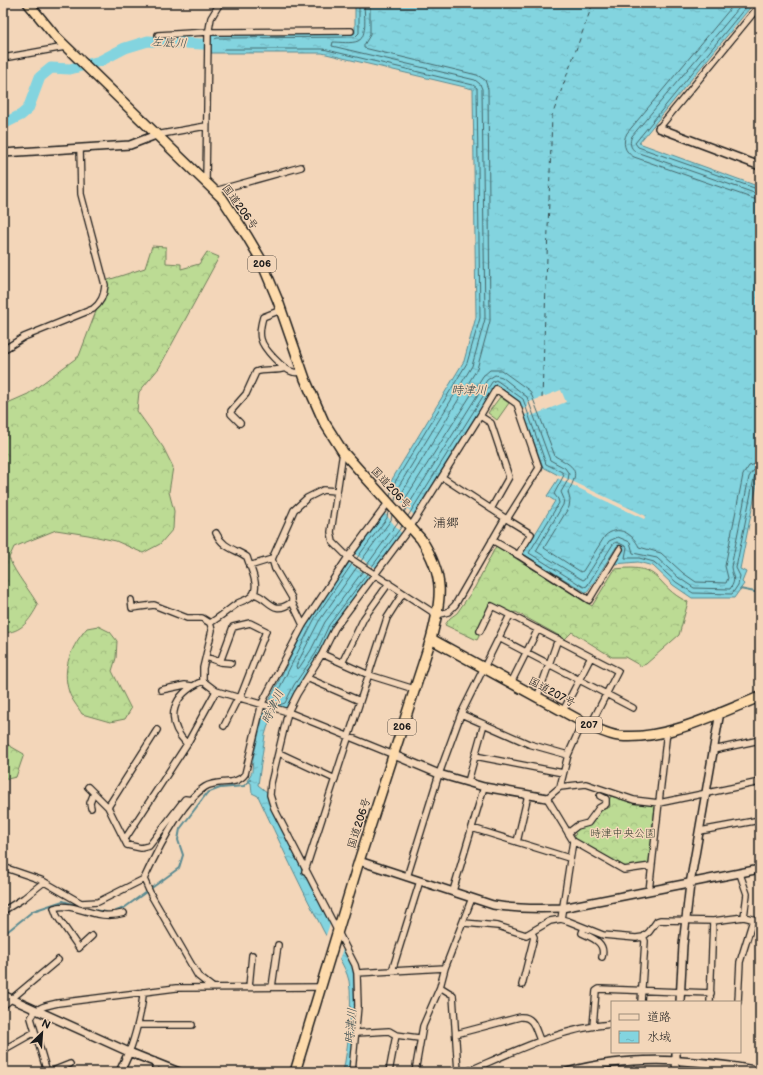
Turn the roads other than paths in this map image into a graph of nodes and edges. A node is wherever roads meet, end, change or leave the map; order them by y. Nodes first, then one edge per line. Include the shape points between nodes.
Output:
1 (28, 3) edge
2 (220, 3) edge
3 (760, 5) edge
4 (351, 31) dead end
5 (208, 34) junction
6 (158, 35) dead end
7 (65, 46) junction
8 (3, 58) edge
9 (206, 126) junction
10 (659, 128) joint
11 (156, 134) junction
12 (80, 148) junction
13 (3, 153) edge
14 (760, 166) edge
15 (301, 167) dead end
16 (206, 182) junction
17 (215, 191) junction
18 (281, 310) junction
19 (3, 350) edge
20 (285, 368) junction
21 (302, 372) junction
22 (480, 416) junction
23 (240, 423) dead end
24 (343, 452) junction
25 (442, 477) junction
26 (336, 491) junction
27 (388, 503) junction
28 (491, 509) junction
29 (506, 518) junction
30 (410, 526) junction
31 (216, 533) dead end
32 (492, 540) junction
33 (620, 550) dead end
34 (518, 555) junction
35 (348, 557) junction
36 (272, 559) junction
37 (249, 566) junction
38 (375, 574) junction
39 (388, 583) junction
40 (403, 592) junction
41 (254, 594) junction
42 (131, 600) dead end
43 (292, 602) junction
44 (437, 615) junction
45 (510, 615) junction
46 (210, 623) junction
47 (303, 625) junction
48 (538, 629) junction
49 (480, 631) dead end
50 (499, 638) junction
51 (430, 639) junction
52 (558, 639) junction
53 (526, 653) junction
54 (322, 654) junction
55 (206, 657) junction
56 (591, 657) junction
57 (220, 662) junction
58 (231, 663) dead end
59 (342, 663) junction
60 (549, 665) junction
61 (483, 667) junction
62 (369, 675) junction
63 (307, 678) junction
64 (578, 680) junction
65 (203, 681) junction
66 (511, 683) junction
67 (192, 686) junction
68 (414, 689) junction
69 (161, 690) dead end
70 (216, 691) junction
71 (607, 695) junction
72 (760, 697) edge
73 (240, 698) junction
74 (537, 698) junction
75 (360, 701) junction
76 (263, 704) junction
77 (633, 708) dead end
78 (563, 711) junction
79 (288, 712) junction
80 (720, 712) junction
81 (461, 714) junction
82 (484, 724) junction
83 (587, 724) junction
84 (224, 726) dead end
85 (157, 730) dead end
86 (667, 731) junction
87 (350, 737) junction
88 (760, 740) edge
89 (187, 744) junction
90 (713, 750) junction
91 (279, 753) junction
92 (394, 755) junction
93 (568, 755) junction
94 (475, 756) junction
95 (563, 773) junction
96 (439, 774) junction
97 (335, 779) junction
98 (468, 782) junction
99 (760, 782) edge
100 (88, 787) dead end
101 (484, 787) junction
102 (560, 787) junction
103 (94, 793) junction
104 (706, 793) junction
105 (528, 795) junction
106 (600, 796) dead end
107 (547, 798) junction
108 (192, 800) junction
109 (659, 803) junction
110 (108, 807) junction
111 (91, 808) dead end
112 (760, 820) edge
113 (472, 828) junction
114 (700, 831) junction
115 (568, 832) junction
116 (125, 840) junction
117 (573, 841) junction
118 (517, 842) junction
119 (569, 858) junction
120 (359, 861) junction
121 (651, 866) junction
122 (3, 867) edge
123 (760, 870) edge
124 (305, 871) junction
125 (740, 874) junction
126 (407, 876) junction
127 (144, 879) junction
128 (420, 881) junction
129 (44, 882) junction
130 (690, 884) junction
131 (453, 891) junction
132 (649, 891) junction
133 (472, 898) junction
134 (562, 908) junction
135 (3, 910) edge
136 (124, 913) dead end
137 (744, 917) junction
138 (561, 919) junction
139 (686, 920) junction
140 (753, 920) junction
141 (713, 921) junction
142 (760, 921) edge
143 (464, 923) junction
144 (584, 928) junction
145 (338, 932) junction
146 (532, 933) junction
147 (92, 936) dead end
148 (643, 937) junction
149 (278, 945) dead end
150 (252, 955) dead end
151 (602, 958) dead end
152 (58, 960) dead end
153 (445, 968) junction
154 (392, 971) junction
155 (357, 973) junction
156 (522, 985) dead end
157 (249, 987) junction
158 (272, 987) junction
159 (321, 987) junction
160 (440, 987) junction
161 (212, 988) junction
162 (641, 991) junction
163 (680, 991) junction
164 (143, 992) junction
165 (711, 993) junction
166 (3, 995) edge
167 (10, 999) junction
168 (641, 1001) edge
169 (680, 1001) edge
170 (710, 1001) edge
171 (738, 1001) edge
172 (3, 1006) edge
173 (35, 1010) junction
174 (611, 1024) edge
175 (138, 1025) junction
176 (192, 1025) dead end
177 (593, 1026) junction
178 (35, 1032) junction
179 (356, 1033) junction
180 (456, 1034) junction
181 (396, 1035) junction
182 (419, 1038) junction
183 (540, 1040) junction
184 (3, 1050) edge
185 (129, 1052) junction
186 (676, 1053) edge
187 (676, 1060) junction
188 (154, 1061) junction
189 (70, 1064) dead end
190 (760, 1071) edge
191 (48, 1072) edge
192 (120, 1072) edge
193 (156, 1072) edge
194 (179, 1072) edge
195 (295, 1072) edge
196 (352, 1072) edge
197 (389, 1072) edge
198 (415, 1072) edge
199 (458, 1072) edge
200 (466, 1072) edge
201 (567, 1072) edge
202 (675, 1072) edge

1 - 7 highway, 国道206号 / 206
2 - 5 street via 211,18
3 - 10 street
4 - 5 street
5 - 6 street
5 - 9 street
7 - 8 street
7 - 11 highway, 国道206号 / 206
9 - 11 street
9 - 16 street
10 - 14 street
11 - 12 street via 130,145
11 - 16 highway, 国道206号 / 206
12 - 13 street
12 - 19 street via 81,194 105,286 104,294 93,309 24,337
15 - 17 street
16 - 17 highway, 国道206号 / 206
17 - 18 highway, 国道206号 / 206 via 248,236
18 - 20 street via 263,317 260,333 262,343
18 - 21 highway, 国道206号 / 206
20 - 21 street via 292,372
20 - 23 street via 278,371 256,372 246,394 231,411
21 - 24 highway, 国道206号 / 206 via 324,422
22 - 25 street
22 - 28 street via 490,423 509,477
22 - 29 street via 496,389 517,404 539,468
24 - 26 street
24 - 27 highway, 国道206号 / 206
25 - 28 street
25 - 30 street
26 - 35 street via 331,538
26 - 36 street via 324,490 298,504
27 - 30 highway, 国道206号 / 206
27 - 35 street
28 - 29 street
29 - 32 street
29 - 34 street via 531,534
30 - 38 street
30 - 44 highway, 国道206号 / 206 via 435,563 440,584
31 - 37 street via 225,546 247,558
32 - 34 street
32 - 44 street via 455,605 448,612
33 - 34 street via 589,600
35 - 38 street
35 - 47 street
36 - 37 street
36 - 43 street
37 - 41 street via 255,580
38 - 39 street
38 - 54 street via 334,628
39 - 40 street
39 - 59 street via 364,618
40 - 44 street
40 - 62 street via 387,618
41 - 43 street via 274,607 286,606
41 - 46 street
42 - 46 street via 132,608 154,605 187,618 202,618
43 - 47 street
44 - 51 highway, 国道206号 / 206
45 - 48 street
45 - 49 street via 492,606
45 - 50 street
46 - 55 street via 212,630
47 - 76 street
48 - 52 street
48 - 53 street
50 - 53 street
50 - 61 street
51 - 61 highway, 国道207号 / 207
51 - 68 highway, 国道206号 / 206
52 - 56 street
52 - 60 street
53 - 60 street
53 - 66 street
54 - 59 street
54 - 63 street
55 - 57 street
55 - 65 street
56 - 64 street
56 - 71 street via 618,672
57 - 58 street
57 - 73 street via 234,628 250,624 266,631
59 - 62 street
60 - 64 street
60 - 74 street
61 - 66 highway, 国道207号 / 207
61 - 81 street
62 - 68 street
62 - 75 street
63 - 75 street
63 - 79 street
64 - 71 street
64 - 78 street
65 - 67 street
65 - 70 street
66 - 74 highway, 国道207号 / 207
67 - 69 street
67 - 89 street via 179,698 175,707 177,734
68 - 92 highway, 国道206号 / 206
70 - 73 street
70 - 89 street
71 - 77 street
71 - 83 street
72 - 80 highway, 国道207号 / 207
73 - 76 street
73 - 84 street
74 - 78 highway, 国道207号 / 207
75 - 87 street
76 - 79 street
76 - 108 street via 248,765 241,780 205,787
78 - 83 highway, 国道207号 / 207
79 - 87 street
79 - 91 street
80 - 86 highway, 国道207号 / 207
80 - 90 street
81 - 82 street
81 - 96 street
82 - 93 street via 529,744
82 - 94 street
83 - 86 highway, 国道207号 / 207 via 618,736 629,737
83 - 93 street
85 - 110 street
86 - 109 street
87 - 92 street
87 - 97 street
88 - 90 street
89 - 116 street
90 - 104 street
91 - 97 street
91 - 124 street via 270,784 270,795
92 - 96 street
92 - 120 highway, 国道206号 / 206
93 - 95 street
94 - 95 street
94 - 98 street
95 - 102 street
96 - 98 street
96 - 126 street
97 - 124 street
98 - 101 street
99 - 104 street
100 - 103 street
101 - 105 street
101 - 113 street
102 - 107 street
102 - 109 street via 586,784 634,800
103 - 110 street
103 - 111 street
104 - 109 street
104 - 114 street
105 - 107 street
105 - 118 street
106 - 115 street via 606,799 606,804 599,808 588,823
107 - 115 street
108 - 116 street via 185,799 149,846 130,847
108 - 127 street via 156,851
109 - 121 street
110 - 116 street
112 - 114 street
113 - 118 street
113 - 131 street
114 - 130 street
115 - 117 street
117 - 119 street
117 - 121 street via 624,870
118 - 119 street
119 - 134 street
120 - 126 street
120 - 145 highway, 国道206号 / 206
121 - 132 street
122 - 129 street
123 - 125 street
124 - 145 street
125 - 130 street
125 - 137 street via 746,894
126 - 128 street
127 - 129 street via 113,895 89,903 73,899
127 - 161 street via 146,887 198,976
128 - 131 street
128 - 154 street
129 - 135 street
130 - 132 street
130 - 139 street
131 - 133 street
132 - 134 street
133 - 134 street via 515,909
133 - 143 street
134 - 138 street
136 - 147 street via 103,916 66,906 54,908 79,948
137 - 140 street
137 - 141 street
138 - 144 street
138 - 146 street via 550,921
139 - 141 street
139 - 148 street via 660,920
139 - 163 street
140 - 142 street
140 - 171 street via 740,962
141 - 165 street
143 - 146 street via 498,926 526,935
143 - 153 street
144 - 148 street via 610,936
144 - 151 street via 582,933 601,944
145 - 155 street
145 - 159 highway, 国道206号 / 206
146 - 156 street via 534,937
148 - 162 street
149 - 158 street
150 - 157 street
152 - 167 street
153 - 154 street
153 - 160 street
154 - 155 street
155 - 179 street
157 - 158 street
157 - 161 street
158 - 159 street
159 - 195 highway, 国道206号 / 206
160 - 180 street via 453,994
160 - 182 street
161 - 164 street
162 - 163 street
162 - 168 street
162 - 177 street via 598,989
163 - 165 street
163 - 169 street
164 - 173 street via 58,1003
164 - 175 street
165 - 170 street
166 - 167 street
167 - 172 street
167 - 173 street
173 - 178 street via 31,1018
173 - 185 street
174 - 177 street
175 - 176 street
175 - 185 street
177 - 183 street
178 - 184 street
178 - 191 street
179 - 181 street via 389,1031
179 - 196 street
180 - 183 street via 528,1016 532,1019
180 - 199 street
181 - 182 street
181 - 197 street
182 - 198 street
183 - 200 street
185 - 188 street
185 - 192 street
186 - 187 street
187 - 190 street via 717,1063
187 - 201 street via 614,1062
187 - 202 street
188 - 193 street
188 - 194 street
189 - 191 street

